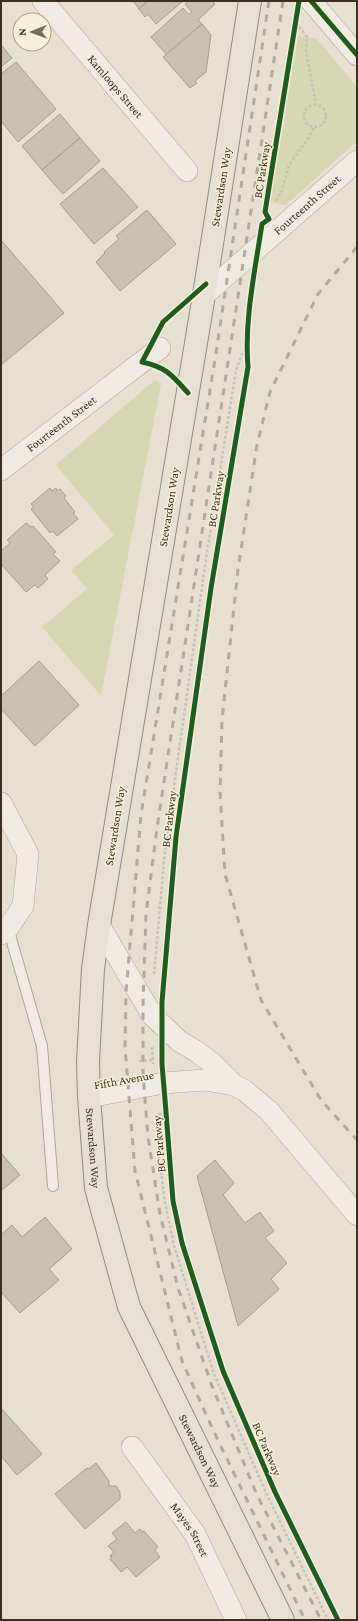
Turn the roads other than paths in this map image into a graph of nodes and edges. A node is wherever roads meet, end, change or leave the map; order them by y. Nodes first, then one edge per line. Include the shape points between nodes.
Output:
1 (43, 1) edge
2 (250, 1) edge
3 (311, 1) edge
4 (357, 55) edge
5 (357, 161) edge
6 (187, 171) dead end
7 (204, 295) junction
8 (160, 348) dead end
9 (1, 470) edge
10 (1, 803) edge
11 (99, 925) junction
12 (4, 931) edge
13 (234, 1085) junction
14 (89, 1097) junction
15 (53, 1186) dead end
16 (357, 1215) edge
17 (132, 1447) dead end
18 (236, 1620) edge
19 (283, 1620) edge

1 - 6 street, Kamloops Street
2 - 7 main road, Stewardson Way
3 - 4 street
5 - 7 street, Fourteenth Street
7 - 11 main road, Stewardson Way
8 - 9 street, Fourteenth Street
10 - 12 street via 28,854 23,906
11 - 13 street, Fifth Avenue via 152,1015 178,1041 212,1063
11 - 14 main road, Stewardson Way via 93,969 88,1062
12 - 15 lane via 42,1046
13 - 14 street, Fifth Avenue via 206,1080 164,1083
13 - 16 street, Fifth Avenue via 269,1111
14 - 19 main road, Stewardson Way via 96,1188 129,1307
17 - 18 street, Mayes Street via 195,1534

